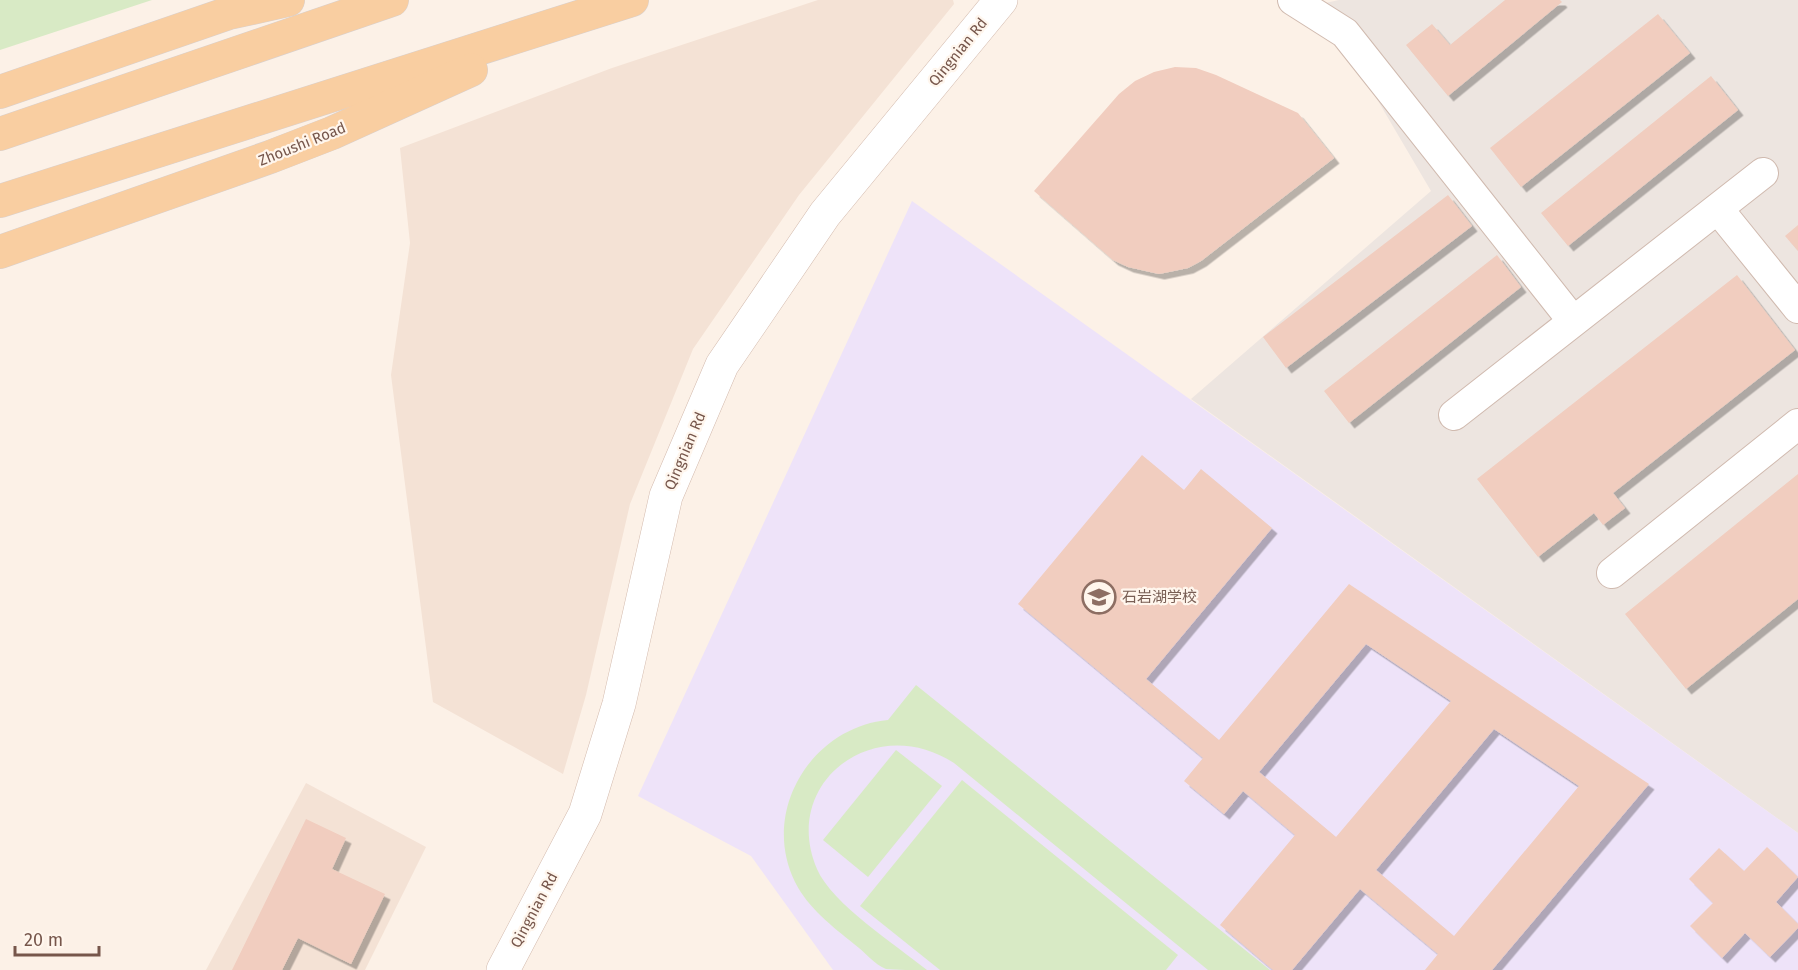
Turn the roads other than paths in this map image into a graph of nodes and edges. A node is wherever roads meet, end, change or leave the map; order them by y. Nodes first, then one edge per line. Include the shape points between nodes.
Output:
1 (288, 0) edge
2 (392, 0) edge
3 (632, 0) edge
4 (1001, 0) edge
5 (1293, 0) edge
6 (594, 12) junction
7 (0, 92) edge
8 (0, 134) edge
9 (1763, 173) dead end
10 (0, 201) edge
11 (1718, 208) junction
12 (0, 252) edge
13 (1798, 308) edge
14 (1573, 321) junction
15 (1454, 415) dead end
16 (1798, 424) edge
17 (1612, 573) dead end
18 (503, 970) edge

1 - 7 main road via 229,13
2 - 8 main road
3 - 6 main road, Zhoushi Road
4 - 18 street, Qingnian Rd via 825,214 722,365 666,496 619,704 585,814
5 - 14 street via 1345,33
6 - 10 main road, Zhoushi Road
6 - 12 main road, Zhoushi Road via 332,133
9 - 11 street
11 - 13 street
11 - 14 street
14 - 15 street
16 - 17 street

